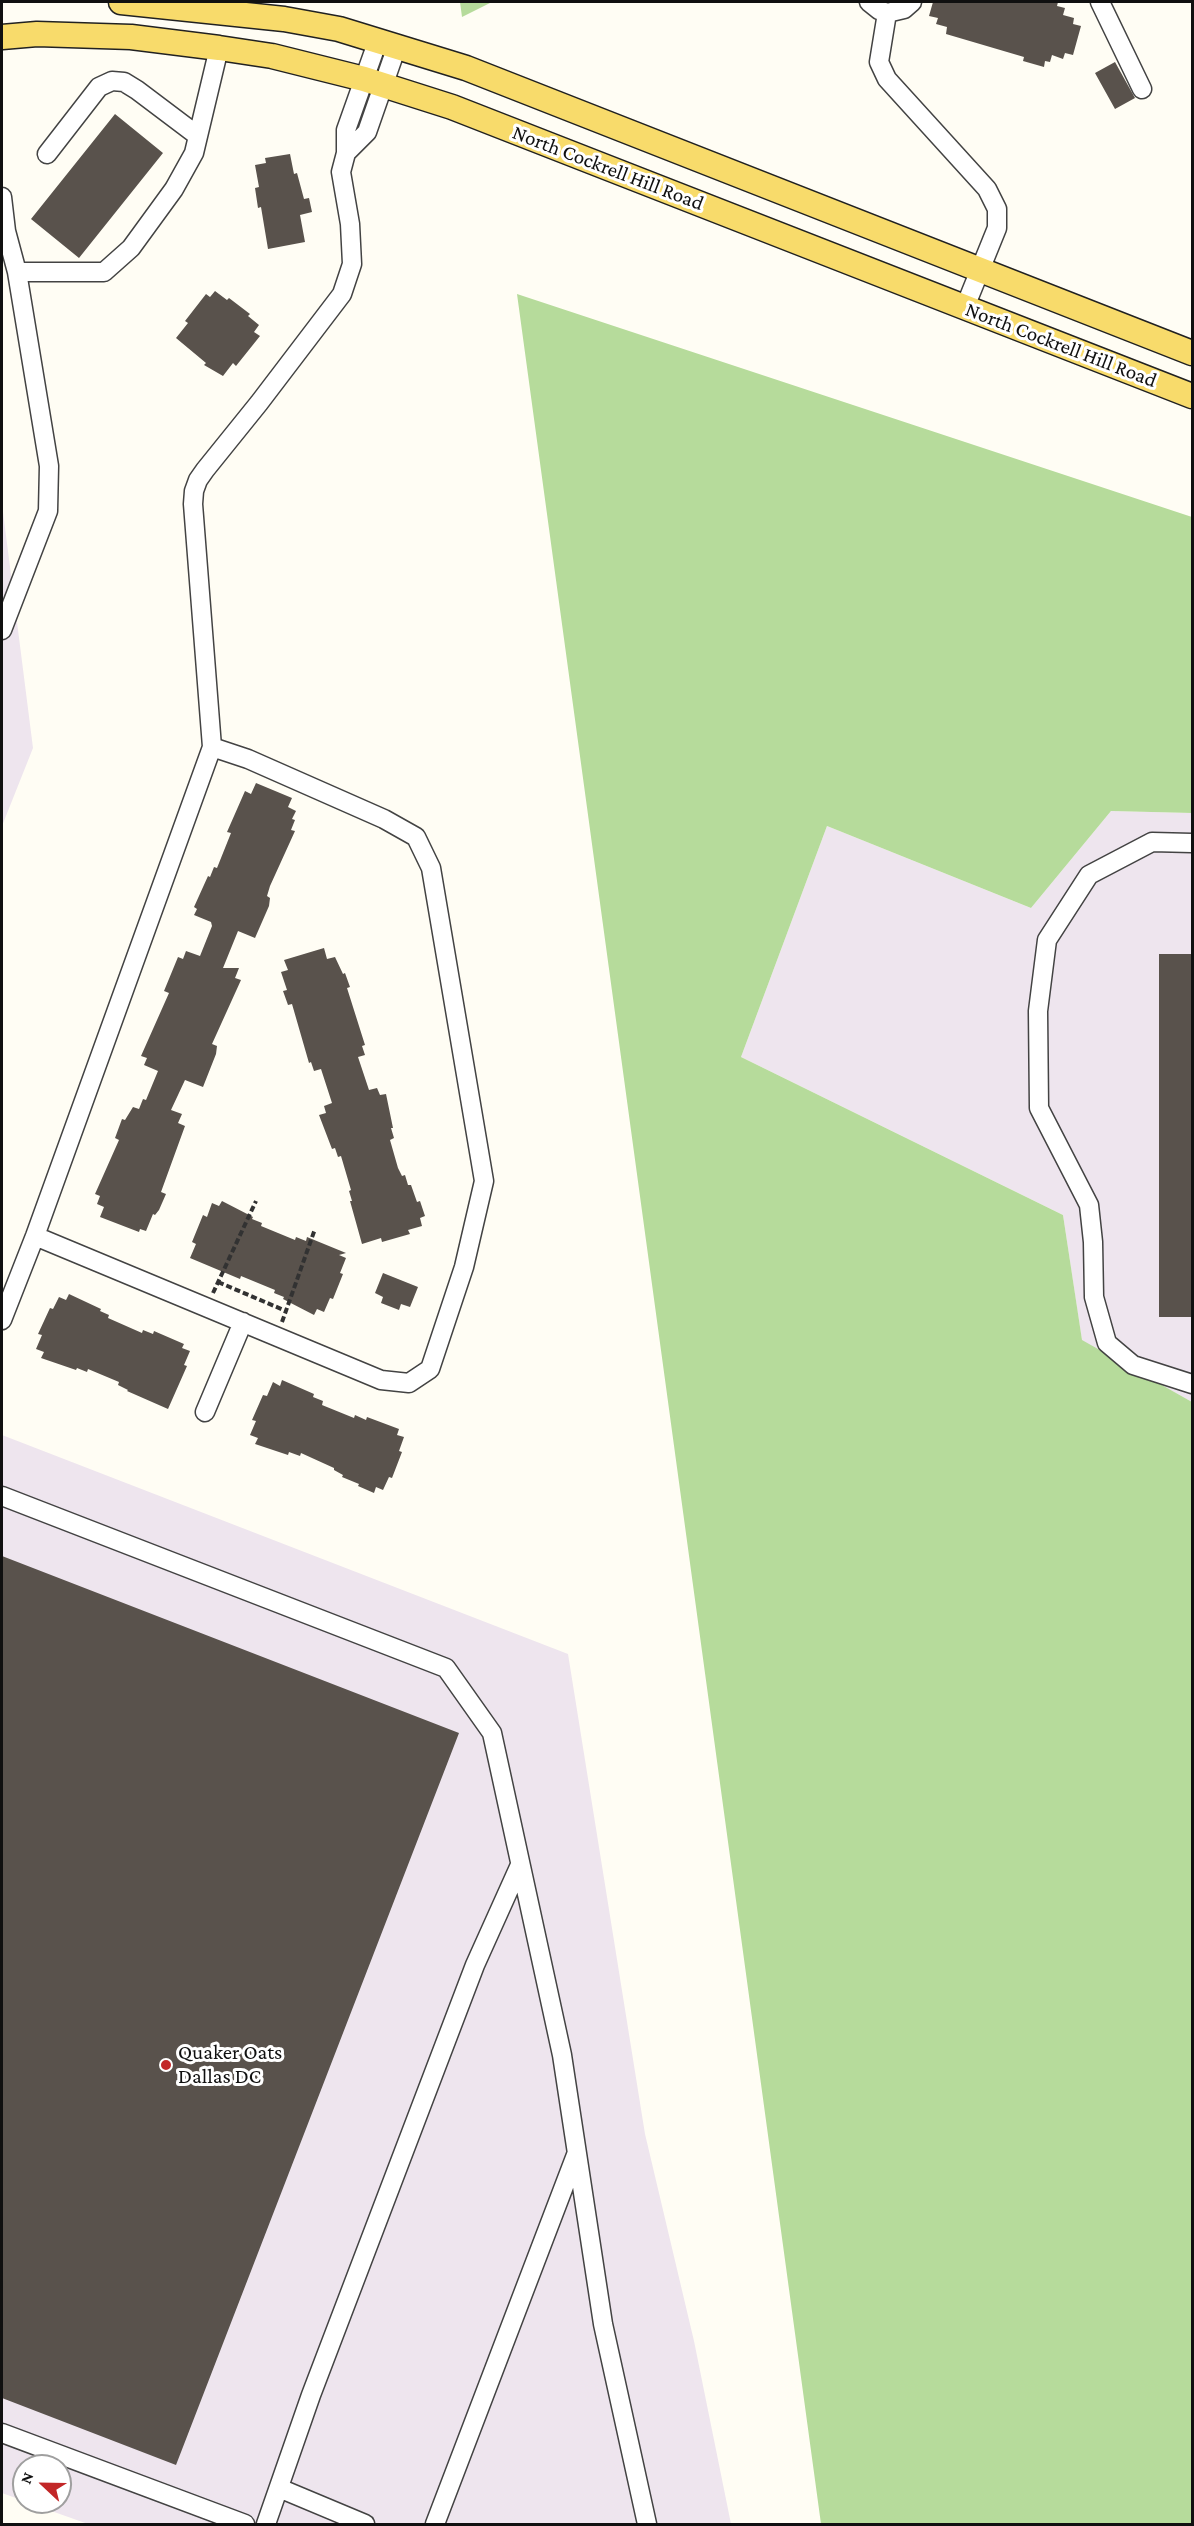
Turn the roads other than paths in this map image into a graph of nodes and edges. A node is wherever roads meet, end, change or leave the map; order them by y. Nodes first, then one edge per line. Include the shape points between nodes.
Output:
1 (121, 2) edge
2 (869, 2) edge
3 (912, 2) edge
4 (1100, 2) edge
5 (195, 5) edge
6 (887, 13) junction
7 (2, 37) edge
8 (388, 43) junction
9 (219, 48) junction
10 (374, 83) junction
11 (1142, 89) dead end
12 (198, 136) junction
13 (47, 154) dead end
14 (2, 197) edge
15 (981, 270) junction
16 (17, 272) junction
17 (965, 307) junction
18 (1192, 353) edge
19 (1192, 396) edge
20 (2, 630) edge
21 (212, 747) junction
22 (1192, 843) edge
23 (35, 1236) junction
24 (2, 1320) edge
25 (243, 1322) junction
26 (1192, 1384) edge
27 (205, 1412) dead end
28 (2, 1496) edge
29 (520, 1865) junction
30 (577, 2153) junction
31 (2, 2433) edge
32 (279, 2488) junction
33 (246, 2524) edge
34 (266, 2524) edge
35 (365, 2524) edge
36 (435, 2524) edge
37 (647, 2524) edge

1 - 5 main road, North Cockrell Hill Road
2 - 6 lane
3 - 6 lane via 904,9
4 - 11 lane
5 - 8 main road, North Cockrell Hill Road via 339,29
6 - 15 lane via 879,62 887,79 987,189 997,209 997,228
7 - 9 main road, North Cockrell Hill Road via 131,37
8 - 10 lane
8 - 15 main road, North Cockrell Hill Road via 466,68
9 - 10 main road, North Cockrell Hill Road via 272,56
9 - 12 lane
10 - 17 main road, North Cockrell Hill Road via 452,107
10 - 21 lane via 346,130 346,153 340,172 350,224 352,264 342,294 205,470 194,491
12 - 13 lane via 124,82 112,81 99,87
12 - 16 lane via 194,153 174,189 131,248 104,272
14 - 16 lane
15 - 17 lane
15 - 18 main road, North Cockrell Hill Road
16 - 20 lane via 49,466 48,510
17 - 19 main road, North Cockrell Hill Road
21 - 23 lane
21 - 25 lane via 248,759 416,837 431,868 484,1181 464,1267 430,1369 409,1383 381,1380
22 - 26 lane via 1152,843 1089,875 1047,939 1038,1011 1039,1108 1089,1205 1094,1297 1107,1343 1133,1365
23 - 24 lane
23 - 25 lane
25 - 27 lane
28 - 29 lane via 446,1668 492,1733
29 - 30 lane via 562,2055
29 - 32 lane via 471,1976 310,2395
30 - 36 lane
30 - 37 lane via 603,2324
31 - 33 lane
32 - 34 lane
32 - 35 lane

